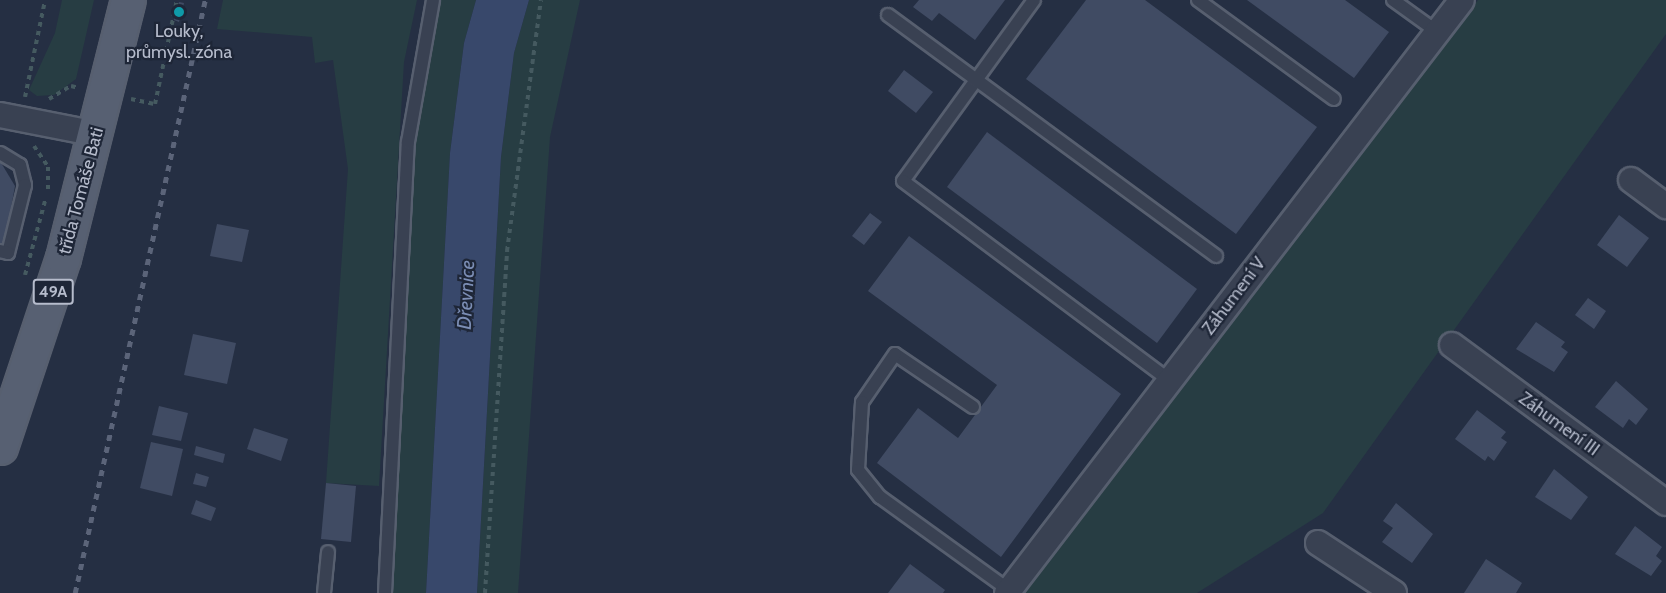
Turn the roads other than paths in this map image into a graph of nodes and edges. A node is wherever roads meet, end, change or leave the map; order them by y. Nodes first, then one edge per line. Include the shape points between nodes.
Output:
1 (128, 0) edge
2 (434, 0) edge
3 (1034, 0) edge
4 (1198, 0) edge
5 (1393, 0) edge
6 (1462, 0) edge
7 (888, 15) dead end
8 (1436, 31) junction
9 (976, 79) junction
10 (1334, 99) dead end
11 (0, 115) edge
12 (97, 134) junction
13 (0, 153) edge
14 (1631, 180) dead end
15 (1666, 206) edge
16 (0, 251) edge
17 (1216, 256) dead end
18 (1452, 345) dead end
19 (1169, 380) junction
20 (973, 407) dead end
21 (0, 447) edge
22 (1666, 503) edge
23 (1318, 543) dead end
24 (328, 552) dead end
25 (1008, 592) edge
26 (324, 593) edge
27 (385, 593) edge
28 (1394, 593) edge

1 - 12 main road, třída Tomáše Bati / 49A
2 - 27 lane via 408,142
3 - 9 lane
4 - 10 lane
5 - 8 lane
6 - 8 street, Záhumení V
7 - 9 lane
8 - 19 street, Záhumení V
9 - 17 lane
9 - 19 lane via 903,181
11 - 12 street
12 - 21 main road, třída Tomáše Bati / 49A via 51,298
13 - 16 lane via 20,165 26,185 8,253
14 - 15 street
18 - 22 street, Záhumení III
19 - 25 street, Záhumení V
20 - 25 lane via 895,354 862,402 858,470 880,497
23 - 28 street
24 - 26 lane

